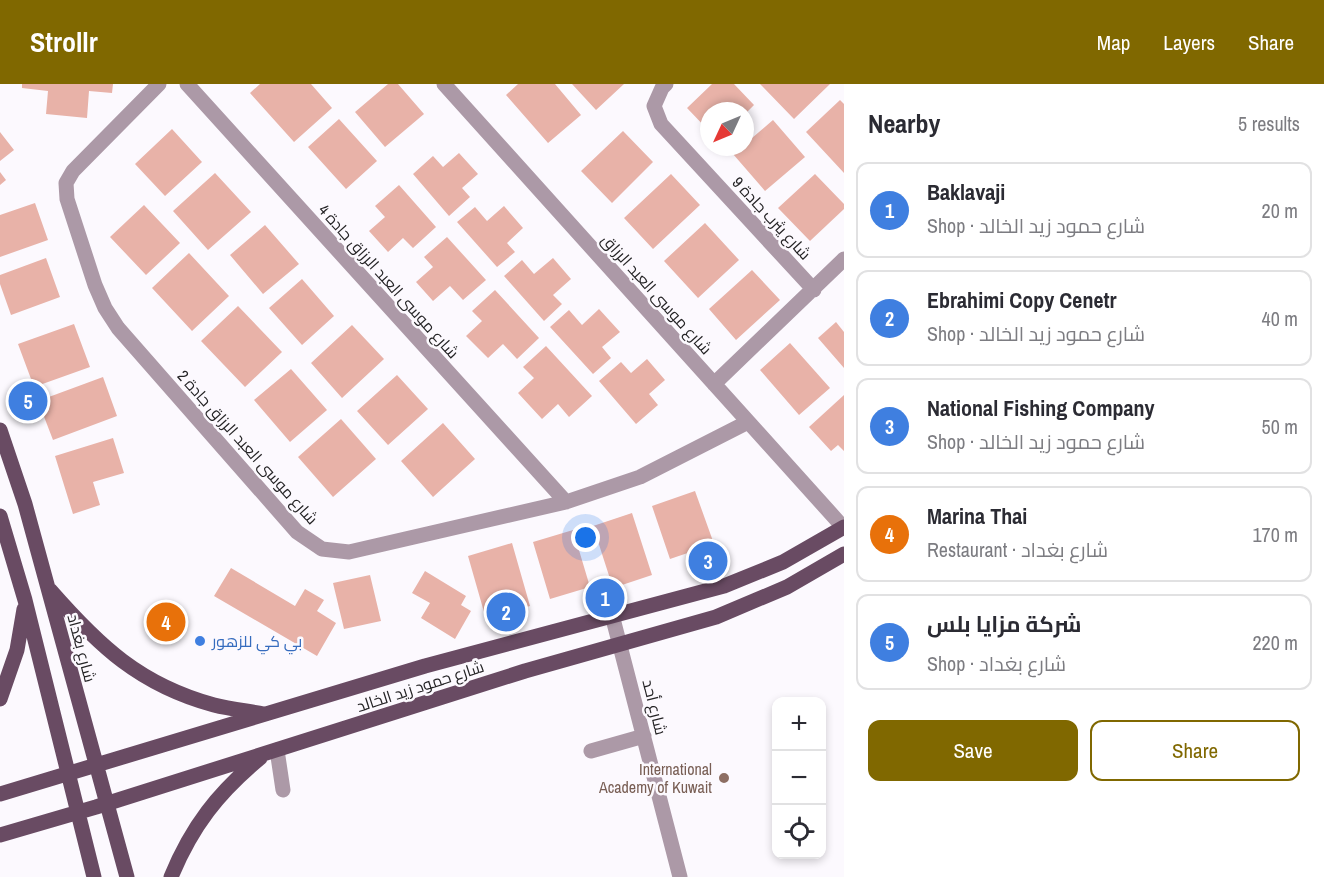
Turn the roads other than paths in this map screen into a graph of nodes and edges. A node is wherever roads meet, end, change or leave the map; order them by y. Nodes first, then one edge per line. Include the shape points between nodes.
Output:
1 (159, 84) edge
2 (186, 84) edge
3 (444, 84) edge
4 (666, 84) edge
5 (844, 259) edge
6 (814, 290) junction
7 (714, 384) junction
8 (748, 422) junction
9 (0, 430) edge
10 (566, 502) junction
11 (0, 516) edge
12 (844, 527) edge
13 (844, 554) edge
14 (47, 588) junction
15 (25, 600) junction
16 (612, 615) junction
17 (621, 645) junction
18 (0, 699) edge
19 (267, 714) junction
20 (644, 736) junction
21 (591, 751) dead end
22 (271, 752) junction
23 (96, 766) junction
24 (68, 774) junction
25 (283, 790) dead end
26 (0, 794) edge
27 (107, 803) junction
28 (77, 813) junction
29 (0, 835) edge
30 (94, 877) edge
31 (127, 877) edge
32 (171, 877) edge
33 (680, 877) edge

1 - 10 street, شارع موسى العبد الرزاق جادة 2 via 73,171 66,183 68,199 95,285 118,328 297,532 322,549 349,552
2 - 10 street, شارع موسى العبد الرزاق جادة 4
3 - 7 street, شارع موسى العبد الرزاق
4 - 6 street, شارع يثرب جادة 9 via 654,106 661,124
5 - 6 street
6 - 7 street
7 - 8 street, شارع موسى العبد الرزاق
8 - 10 street, شارع موسى العبد الرزاق جادة 2 via 640,477
8 - 12 street, شارع موسى العبد الرزاق
9 - 14 main road, شارع بغداد
11 - 15 main road
12 - 16 main road, شارع حمود زيد الخالد via 783,562 723,586
13 - 17 main road, شارع حمود زيد الخالد via 787,587 716,617
14 - 19 main road via 99,644 147,678 199,701
14 - 23 main road, شارع بغداد
15 - 18 main road via 17,650
15 - 24 main road
16 - 17 street, شارع أحد
16 - 19 main road, شارع حمود زيد الخالد
17 - 20 street, شارع أحد
17 - 22 main road, شارع حمود زيد الخالد via 525,671
19 - 23 main road, شارع حمود زيد الخالد
20 - 21 street
20 - 33 street, شارع أحد
22 - 25 street
22 - 27 main road, شارع حمود زيد الخالد
22 - 32 main road via 224,790 206,812
23 - 24 main road, شارع حمود زيد الخالد
23 - 27 main road, شارع بغداد
24 - 26 main road, شارع حمود زيد الخالد
24 - 28 main road
27 - 28 main road, شارع حمود زيد الخالد
27 - 31 main road, شارع بغداد
28 - 29 main road, شارع حمود زيد الخالد
28 - 30 main road

